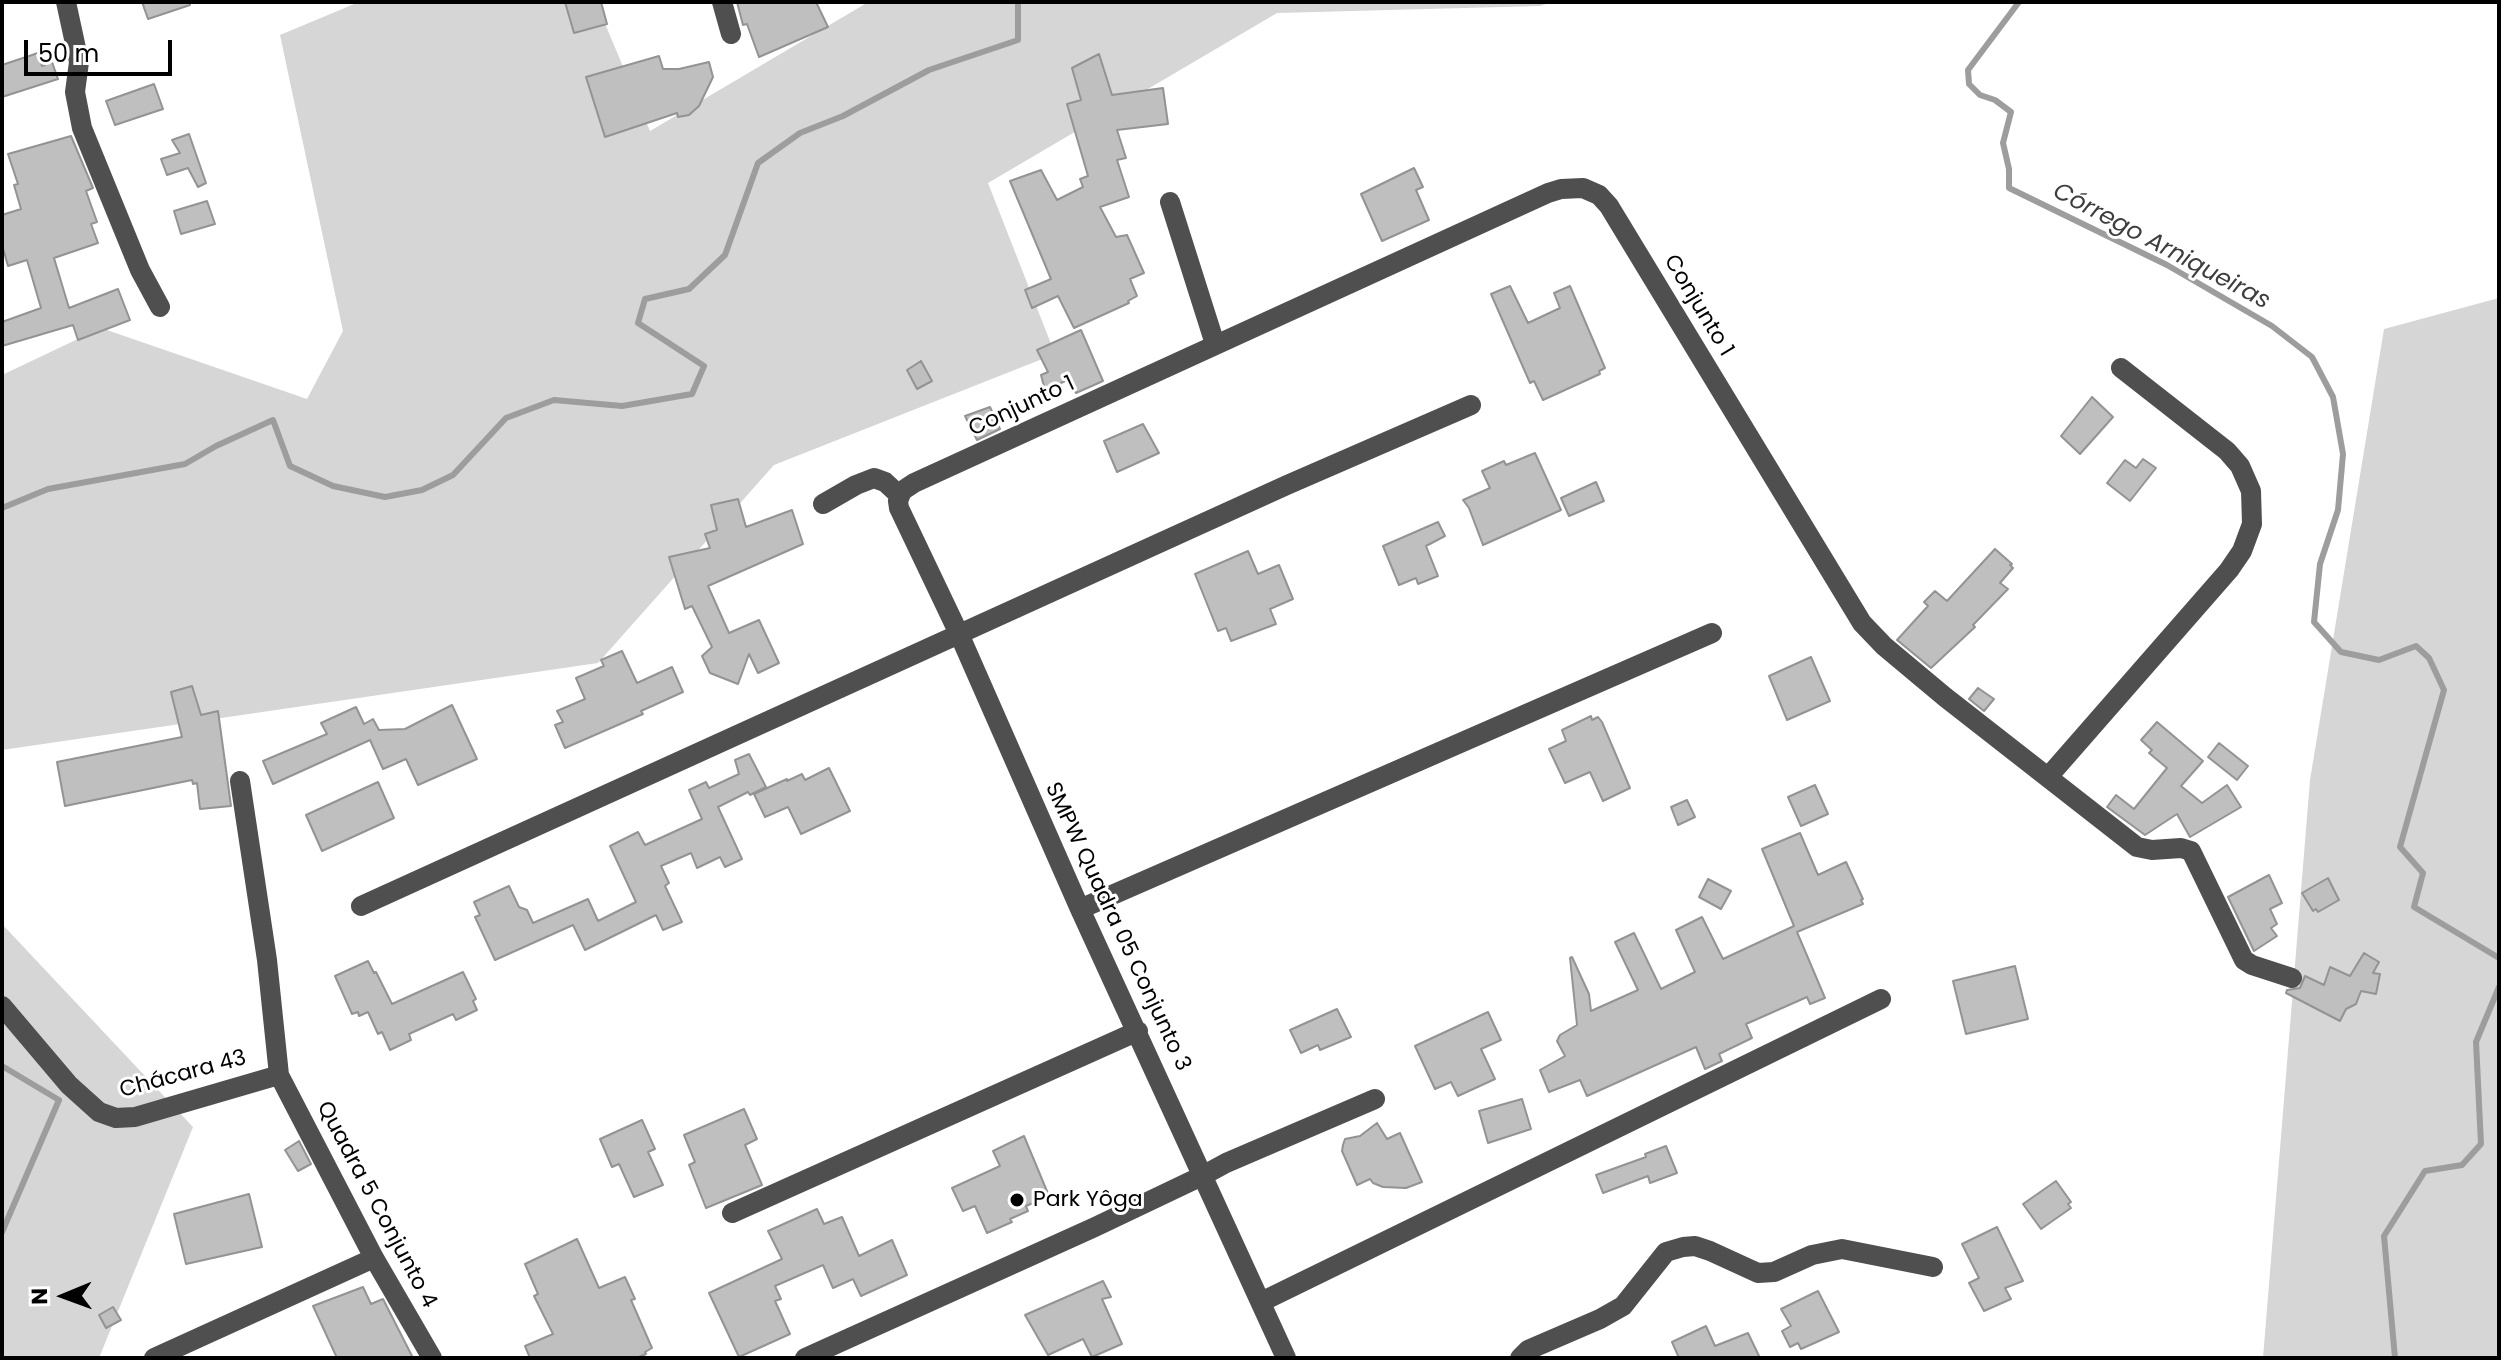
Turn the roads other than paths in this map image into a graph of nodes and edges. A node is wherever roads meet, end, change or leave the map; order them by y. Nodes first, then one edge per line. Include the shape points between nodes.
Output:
1 (66, 2) edge
2 (722, 2) edge
3 (731, 34) dead end
4 (1170, 202) dead end
5 (160, 307) dead end
6 (1215, 344) junction
7 (2121, 368) dead end
8 (1471, 405) dead end
9 (823, 504) dead end
10 (901, 505) junction
11 (1712, 633) dead end
12 (960, 636) junction
13 (2048, 777) junction
14 (240, 781) dead end
15 (361, 906) dead end
16 (1080, 909) junction
17 (2292, 978) dead end
18 (1881, 999) dead end
19 (2, 1006) edge
20 (1138, 1031) junction
21 (279, 1075) junction
22 (1375, 1099) dead end
23 (1204, 1175) junction
24 (732, 1213) dead end
25 (374, 1258) junction
26 (1933, 1267) dead end
27 (1261, 1302) junction
28 (154, 1358) edge
29 (432, 1358) edge
30 (805, 1358) edge
31 (1286, 1358) edge
32 (1520, 1358) edge

1 - 5 street via 79,62 75,92 82,128
2 - 3 street
4 - 6 street
6 - 10 street, Conjunto 1 via 914,483 902,491
6 - 13 street, Conjunto 1 via 1548,193 1592,190 1609,206 1862,623 1898,658
7 - 13 street via 2240,466 2251,491 2252,524 2229,570
8 - 12 street
9 - 10 street via 874,478 885,482
10 - 12 street, SMPW Quadra 05 Conjunto 3
11 - 16 street
12 - 15 street
12 - 16 street, SMPW Quadra 05 Conjunto 3
13 - 17 street, Conjunto 1 via 2137,847 2191,851 2244,960
14 - 21 street
16 - 20 street, SMPW Quadra 05 Conjunto 3
18 - 27 street
19 - 21 street, Chácara 43 via 69,1085 99,1112 116,1118
20 - 23 street, SMPW Quadra 05 Conjunto 3
20 - 24 street
21 - 25 street, Quadra 5 Conjunto 4
22 - 23 street
23 - 27 street, SMPW Quadra 05 Conjunto 3
23 - 30 street
25 - 28 street
25 - 29 street, Quadra 5 Conjunto 4
26 - 32 street via 1842,1249 1758,1273 1710,1251 1683,1247 1666,1252 1623,1306
27 - 31 street, SMPW Quadra 05 Conjunto 3

